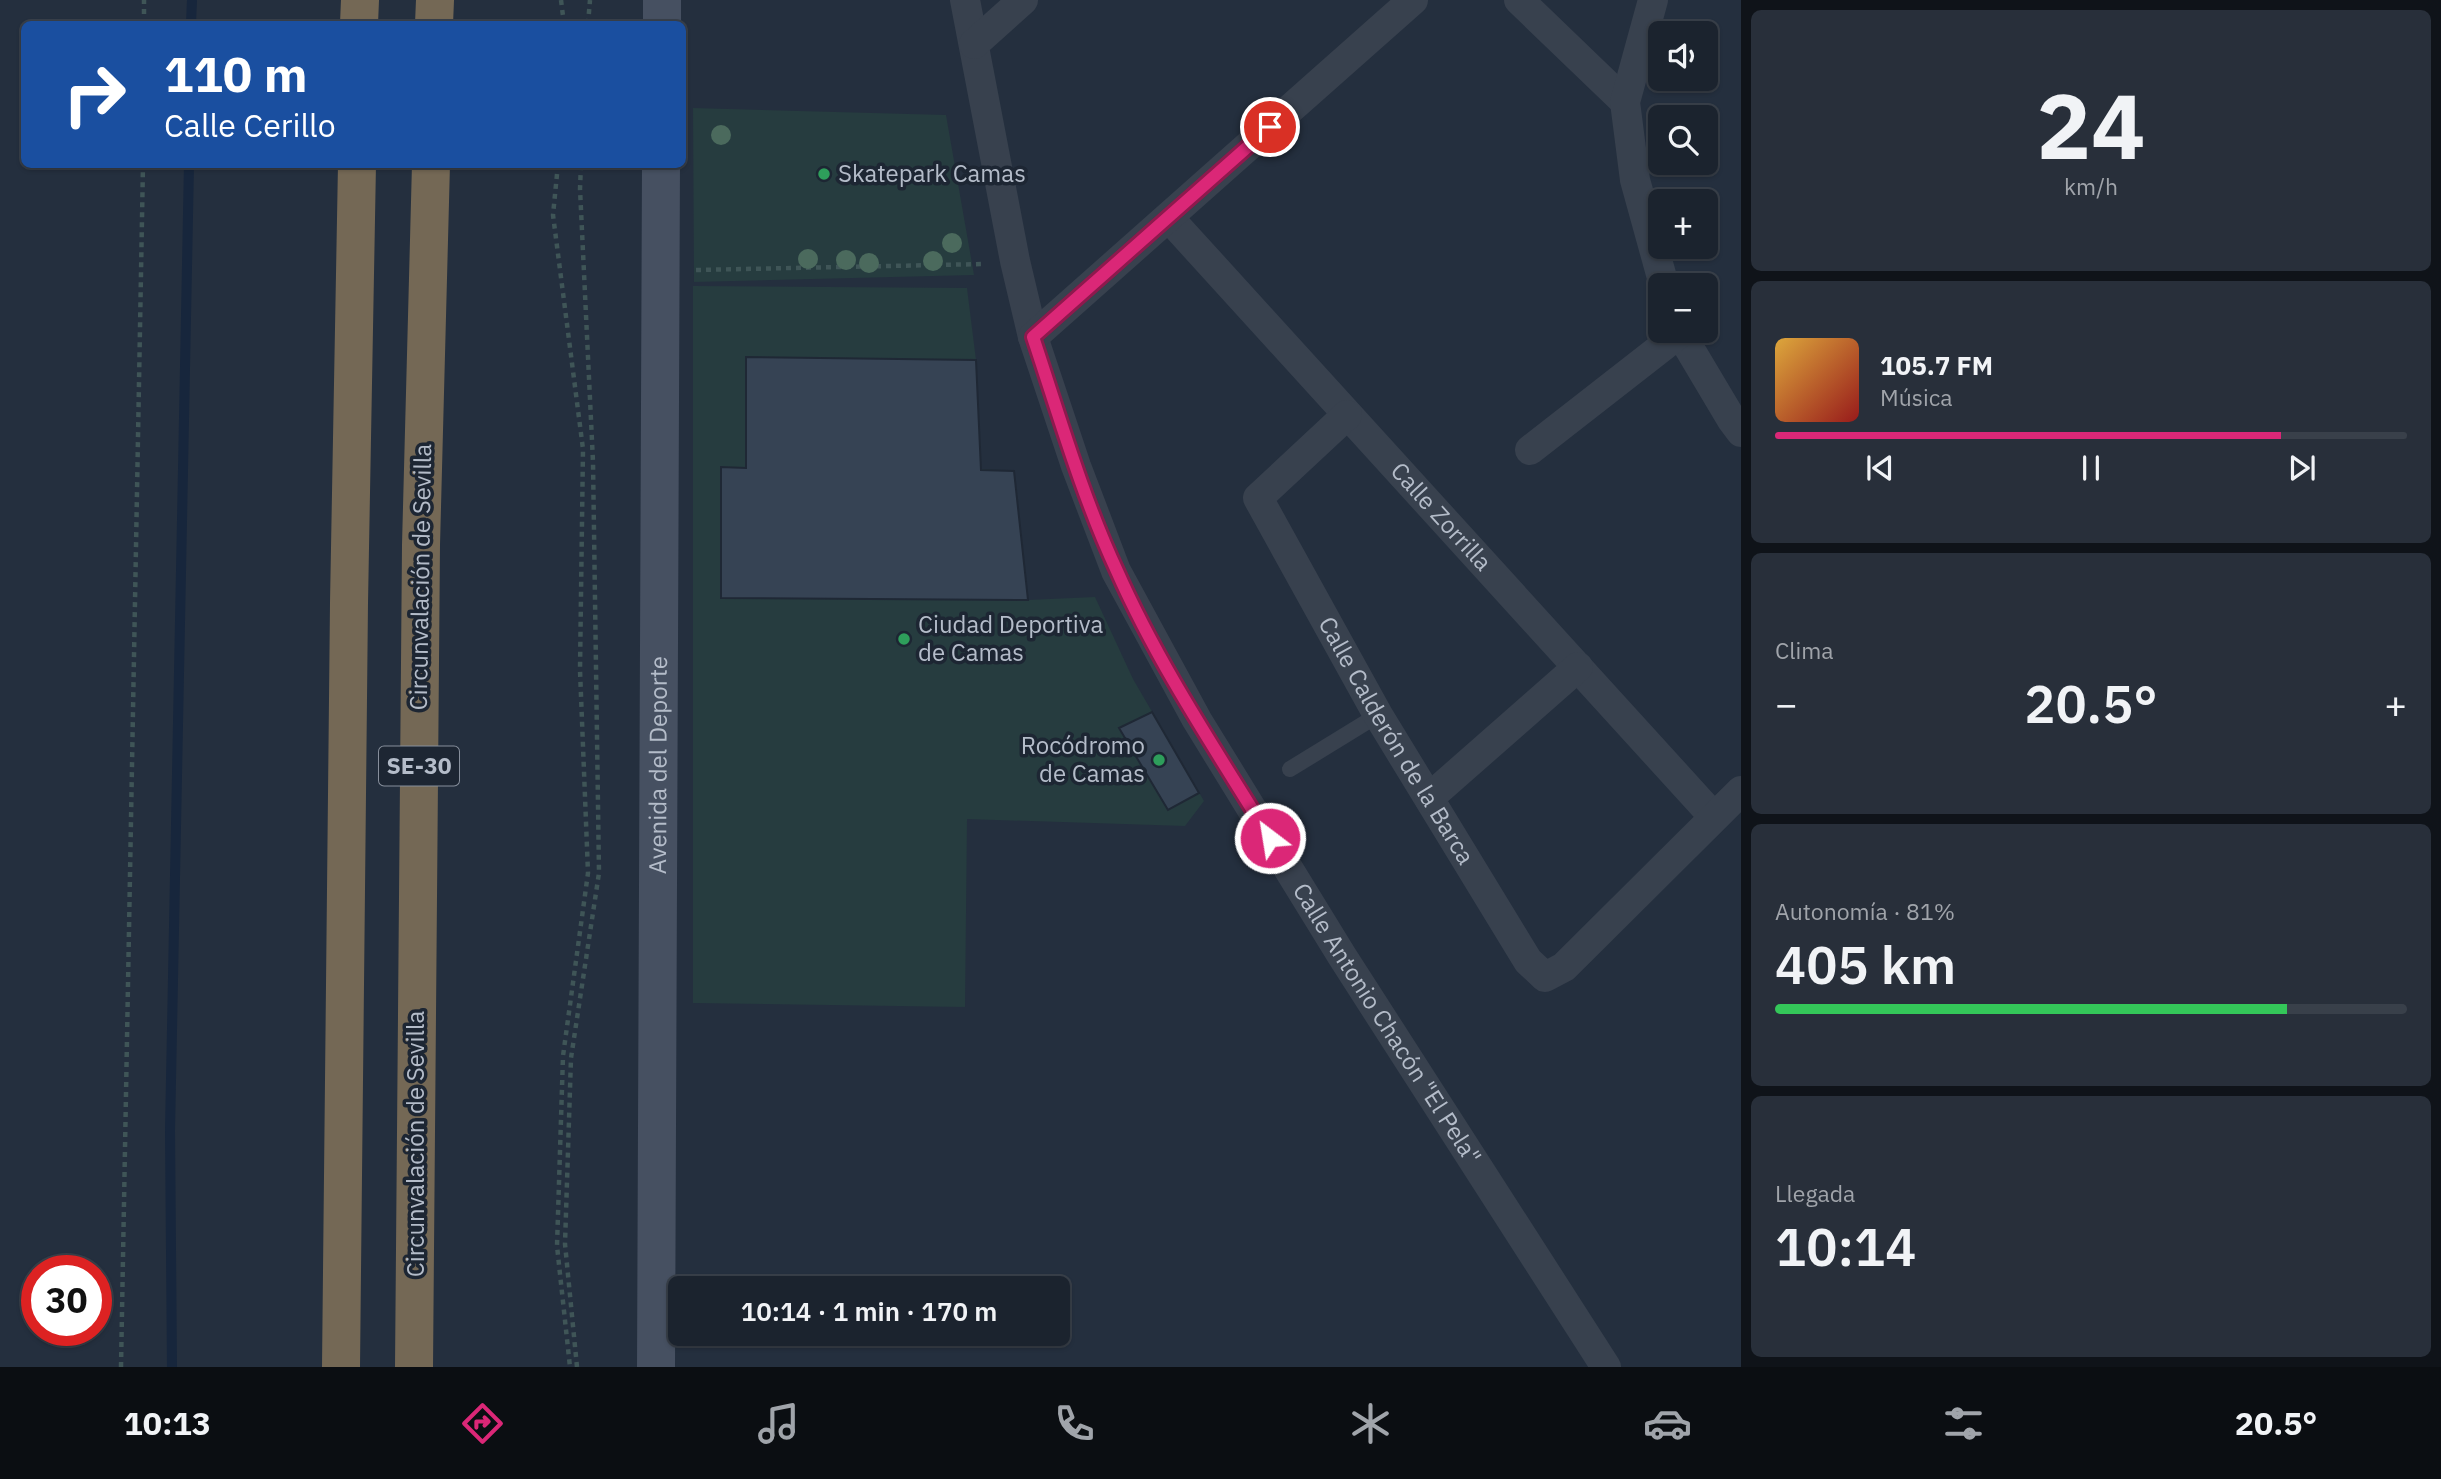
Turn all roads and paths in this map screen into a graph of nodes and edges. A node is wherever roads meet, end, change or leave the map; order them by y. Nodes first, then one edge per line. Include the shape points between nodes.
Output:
1 (144, 0) edge
2 (360, 0) edge
3 (435, 0) edge
4 (561, 0) edge
5 (590, 0) edge
6 (662, 0) edge
7 (965, 0) edge
8 (1023, 0) edge
9 (1413, 0) edge
10 (1519, 0) edge
11 (1653, 0) edge
12 (144, 21) edge
13 (359, 21) edge
14 (434, 21) edge
15 (564, 21) edge
16 (588, 21) edge
17 (662, 21) edge
18 (974, 44) junction
19 (1625, 102) junction
20 (143, 168) edge
21 (357, 168) edge
22 (431, 168) edge
23 (558, 168) edge
24 (581, 168) edge
25 (661, 168) edge
26 (1169, 218) junction
27 (1015, 261) junction
28 (660, 268) junction
29 (1661, 273) edge
30 (1033, 337) junction
31 (1665, 343) edge
32 (1686, 343) edge
33 (1347, 415) junction
34 (1741, 432) edge
35 (1530, 450) dead end
36 (1578, 667) junction
37 (1378, 715) junction
38 (1290, 769) dead end
39 (1741, 791) edge
40 (1429, 798) junction
41 (1714, 817) junction
42 (121, 1367) edge
43 (341, 1367) edge
44 (414, 1367) edge
45 (570, 1367) edge
46 (578, 1367) edge
47 (656, 1367) edge
48 (1606, 1367) edge

1 - 12 path
2 - 13 highway
3 - 14 highway
4 - 15 path
5 - 16 path
6 - 17 street
7 - 18 street, Calle Antonio Chacón "El Pela"
8 - 18 street
9 - 26 street
10 - 19 street
11 - 19 street
18 - 27 street, Calle Antonio Chacón "El Pela"
19 - 29 street via 1635,180
20 - 42 path
21 - 43 highway, SE-30
22 - 44 highway, Circunvalación de Sevilla / SE-30 via 421,545
23 - 45 path via 553,215 583,449 580,670 588,873 562,1070 557,1245
24 - 46 path via 593,462 599,873 571,1058 565,1244
25 - 28 street, Avenida del Deporte
26 - 30 street
26 - 33 street, Calle Zorrilla
27 - 28 path
27 - 30 street, Calle Antonio Chacón "El Pela"
28 - 47 street, Avenida del Deporte
30 - 48 street, Calle Antonio Chacón "El Pela" via 1116,571 1197,720 1335,945
31 - 35 street
32 - 34 street
33 - 36 street, Calle Zorrilla
33 - 37 street, Calle Calderón de la Barca via 1258,498
36 - 40 street
36 - 41 street, Calle Zorrilla
37 - 38 lane
37 - 40 street, Calle Calderón de la Barca
39 - 41 street
40 - 41 street, Calle Calderón de la Barca via 1528,961 1545,977 1564,967

